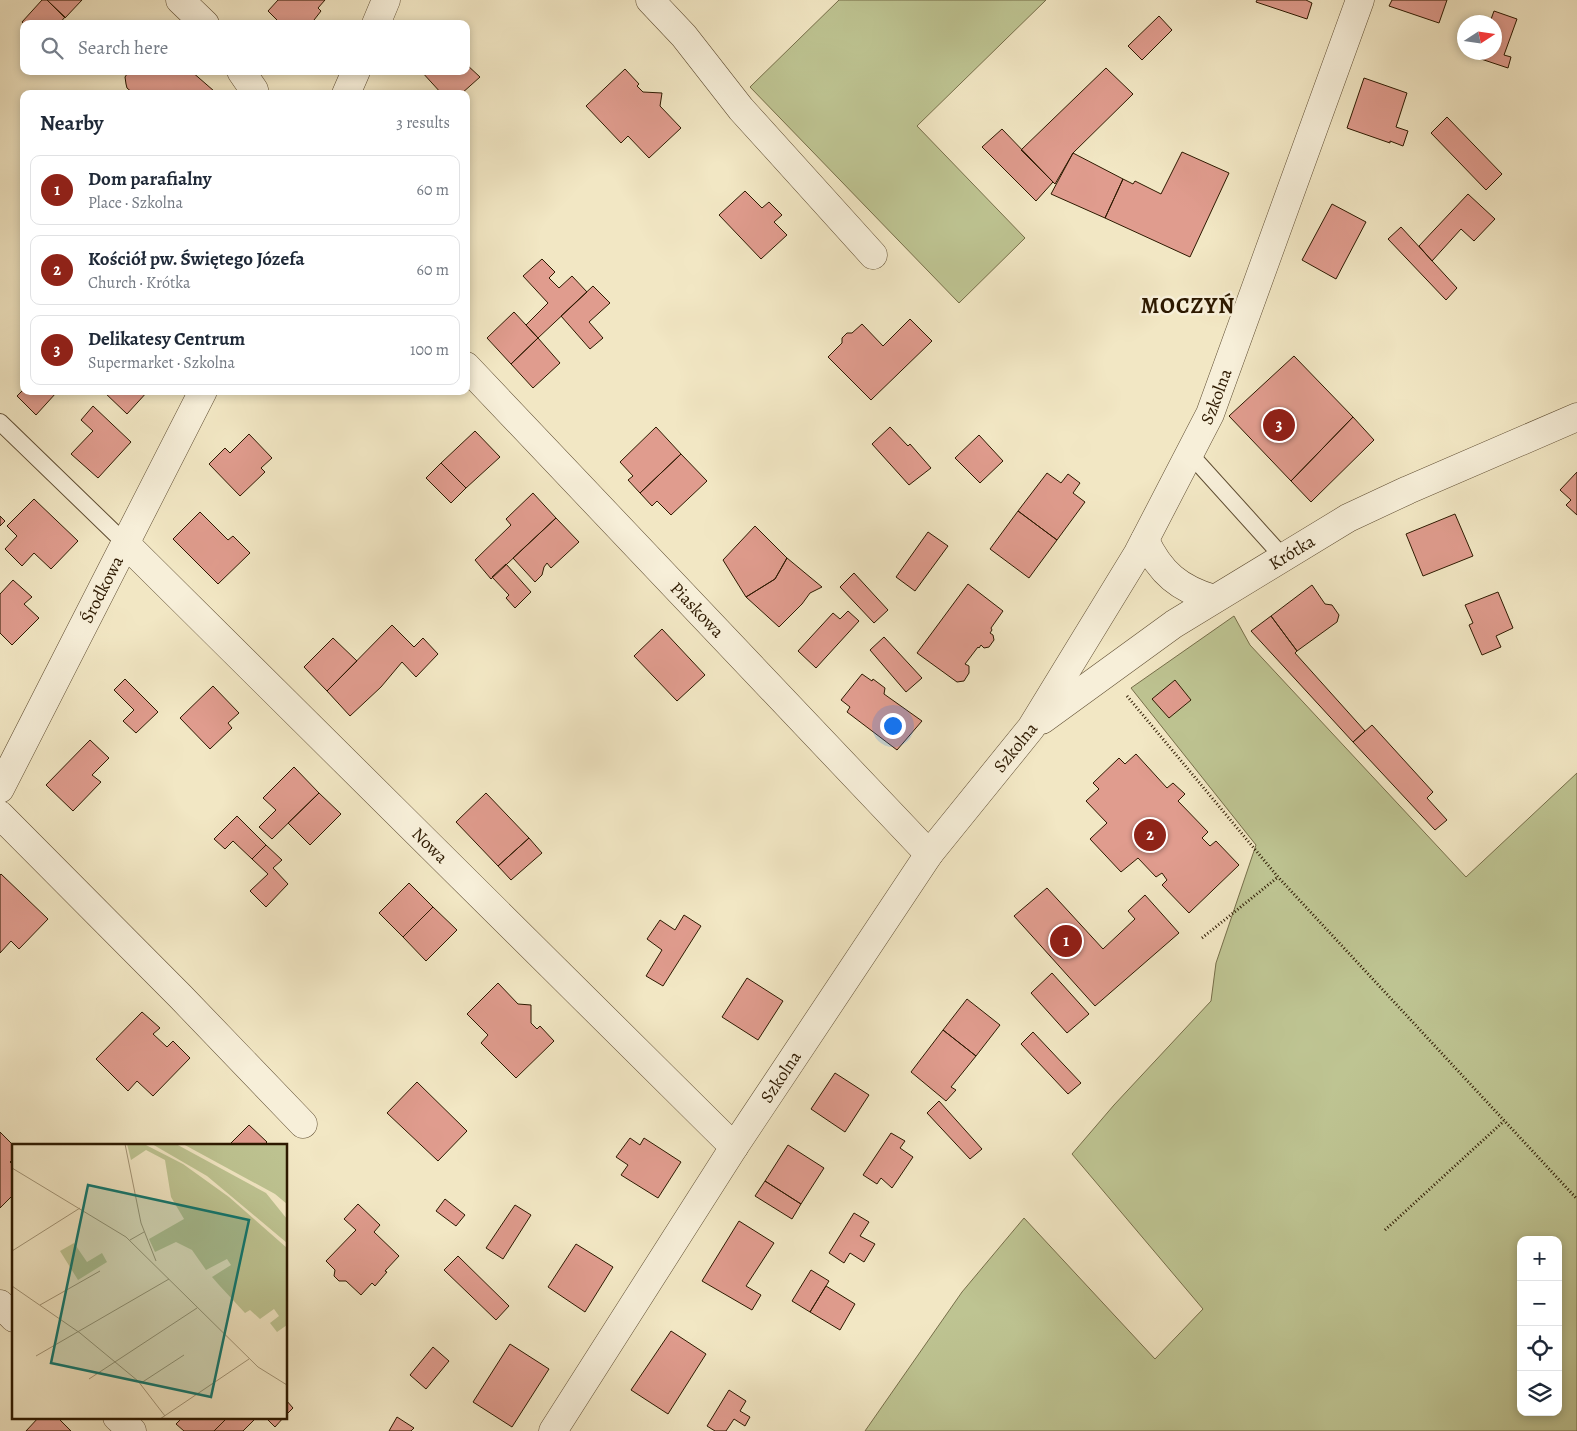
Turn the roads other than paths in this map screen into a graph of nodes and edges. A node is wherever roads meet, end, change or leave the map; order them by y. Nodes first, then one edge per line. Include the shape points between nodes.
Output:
1 (180, 0) edge
2 (386, 0) edge
3 (650, 0) edge
4 (1360, 0) edge
5 (201, 20) edge
6 (378, 20) edge
7 (244, 75) edge
8 (354, 75) edge
9 (253, 90) edge
10 (348, 90) edge
11 (873, 254) dead end
12 (470, 370) edge
13 (201, 395) edge
14 (1577, 417) edge
15 (0, 422) edge
16 (1190, 454) junction
17 (1145, 540) junction
18 (126, 544) junction
19 (1283, 556) junction
20 (1214, 599) junction
21 (1031, 728) junction
22 (0, 789) edge
23 (0, 814) edge
24 (929, 854) junction
25 (303, 1124) dead end
26 (734, 1147) junction
27 (0, 1304) edge
28 (12, 1316) edge
29 (118, 1418) edge
30 (132, 1431) edge
31 (553, 1431) edge

1 - 5 street
2 - 6 street
3 - 11 street via 684,36 741,109
4 - 16 street, Szkolna via 1210,414
7 - 9 street
8 - 10 street
12 - 24 street, Piaskowa
13 - 18 street, Środkowa
14 - 19 street, Krótka via 1348,518
15 - 18 lane
16 - 17 street, Szkolna
16 - 19 lane
17 - 20 street via 1153,558 1168,575 1185,588
17 - 21 street, Szkolna
18 - 22 street, Środkowa
18 - 26 street, Nowa
19 - 20 street, Krótka
20 - 21 street, Krótka via 1174,624
21 - 24 street, Szkolna
23 - 25 street
24 - 26 street, Szkolna
26 - 31 street, Szkolna
27 - 28 street
29 - 30 street

